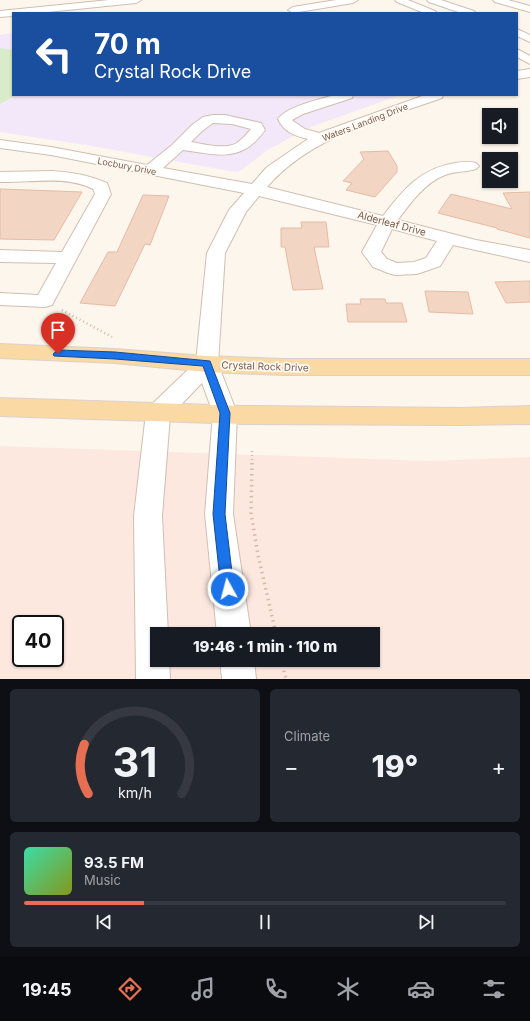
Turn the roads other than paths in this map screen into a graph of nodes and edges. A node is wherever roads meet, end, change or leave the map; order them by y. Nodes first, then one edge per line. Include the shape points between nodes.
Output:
1 (41, 0) edge
2 (136, 0) edge
3 (353, 0) edge
4 (400, 0) edge
5 (432, 0) edge
6 (498, 0) edge
7 (328, 4) junction
8 (530, 9) edge
9 (293, 10) dead end
10 (343, 10) dead end
11 (41, 11) edge
12 (27, 12) edge
13 (430, 12) edge
14 (468, 12) edge
15 (12, 13) edge
16 (0, 14) edge
17 (518, 33) edge
18 (530, 39) edge
19 (518, 53) edge
20 (530, 61) edge
21 (530, 73) edge
22 (518, 75) edge
23 (344, 96) edge
24 (434, 96) edge
25 (395, 97) dead end
26 (413, 104) junction
27 (320, 138) junction
28 (7, 145) edge
29 (180, 145) junction
30 (0, 157) edge
31 (470, 166) dead end
32 (150, 170) junction
33 (0, 177) edge
34 (254, 190) junction
35 (387, 221) junction
36 (448, 238) junction
37 (0, 256) edge
38 (530, 256) edge
39 (68, 258) junction
40 (0, 299) edge
41 (0, 352) edge
42 (207, 364) junction
43 (530, 367) edge
44 (0, 407) edge
45 (158, 413) junction
46 (225, 413) junction
47 (530, 416) edge
48 (233, 627) edge
49 (238, 667) edge
50 (153, 679) edge
51 (239, 679) edge

1 - 11 street
2 - 11 street
3 - 7 street
4 - 13 street
5 - 14 street
6 - 8 street
7 - 9 street
7 - 10 street
11 - 12 street
15 - 16 street
17 - 18 street
19 - 20 street
21 - 22 street
23 - 27 street via 298,111 284,119 286,124 294,129
24 - 26 street, Waters Landing Drive
25 - 26 street
26 - 27 street, Waters Landing Drive
27 - 34 street, Waters Landing Drive via 273,170
28 - 30 street
28 - 32 street, Locbury Drive
29 - 29 street via 208,120 248,123 256,126 258,130 241,147 231,150
29 - 32 street
31 - 35 street via 435,173 423,181
32 - 34 street, Locbury Drive
33 - 39 street via 92,180 101,186 103,194
34 - 35 street, Alderleaf Drive
34 - 42 street, Waters Landing Drive via 238,210 216,253
35 - 36 street, Alderleaf Drive
35 - 36 street via 375,239 371,252 380,262 395,269 417,268 433,262
36 - 38 street, Alderleaf Drive
37 - 39 street
39 - 40 street via 46,301
41 - 42 main road, Crystal Rock Drive via 115,356
42 - 43 main road, Crystal Rock Drive via 299,367
42 - 45 street
42 - 46 street
44 - 45 main road
45 - 46 main road
45 - 50 street via 148,516
46 - 47 main road via 270,416
46 - 48 street via 219,514
49 - 51 street

